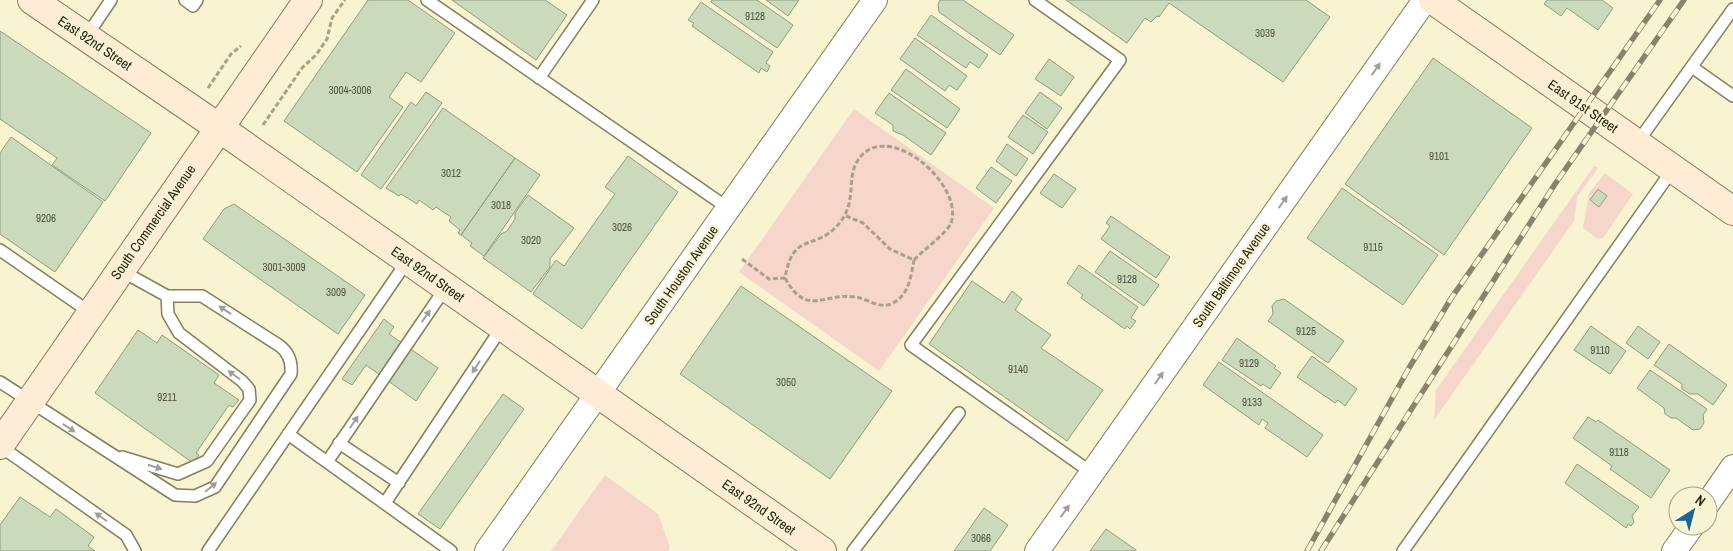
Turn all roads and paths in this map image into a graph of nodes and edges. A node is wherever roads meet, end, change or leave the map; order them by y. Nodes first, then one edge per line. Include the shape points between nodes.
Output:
1 (32, 0) edge
2 (111, 0) edge
3 (185, 0) edge
4 (197, 0) edge
5 (308, 0) edge
6 (345, 0) edge
7 (427, 0) edge
8 (593, 0) edge
9 (875, 0) edge
10 (1036, 0) edge
11 (1425, 0) edge
12 (1433, 0) edge
13 (1733, 9) edge
14 (86, 37) junction
15 (1692, 67) junction
16 (539, 78) junction
17 (1733, 96) edge
18 (262, 126) dead end
19 (218, 127) junction
20 (1637, 144) junction
21 (1673, 169) junction
22 (728, 208) junction
23 (1733, 211) edge
24 (846, 216) junction
25 (0, 250) edge
26 (742, 258) dead end
27 (408, 260) junction
28 (914, 260) junction
29 (120, 270) junction
30 (785, 278) junction
31 (446, 287) junction
32 (167, 296) junction
33 (91, 313) junction
34 (502, 327) junction
35 (0, 382) edge
36 (597, 393) junction
37 (30, 402) junction
38 (959, 412) dead end
39 (288, 434) junction
40 (339, 443) junction
41 (0, 446) edge
42 (108, 453) junction
43 (327, 462) junction
44 (1733, 467) edge
45 (1092, 473) junction
46 (400, 483) junction
47 (1718, 489) edge
48 (385, 503) junction
49 (1685, 536) edge
50 (135, 551) edge
51 (208, 551) edge
52 (451, 551) edge
53 (487, 551) edge
54 (822, 551) edge
55 (853, 551) edge
56 (1037, 551) edge
57 (1403, 551) edge
58 (1674, 551) edge

1 - 14 street, East 92nd Street
2 - 14 lane
3 - 4 lane via 193,6
5 - 19 street, South Commercial Avenue
6 - 18 path via 332,18 326,40 302,68
7 - 16 lane
8 - 16 lane
9 - 22 street, South Houston Avenue
10 - 45 lane via 1120,60 911,345
45 -> 11 street, South Baltimore Avenue
12 - 20 street, East 91st Street
13 - 15 lane
14 - 19 street, East 92nd Street
15 - 17 lane
15 - 20 lane
16 - 22 lane
19 - 27 street, East 92nd Street
19 - 29 street, South Commercial Avenue
20 - 21 street, East 91st Street
21 - 23 street, East 91st Street
21 - 57 lane
22 - 36 street, South Houston Avenue
24 - 28 path via 863,223 890,249
24 - 28 path via 851,200 853,168 864,154 884,145 904,150 919,160 947,192 952,208 951,223 943,234
24 - 30 path via 832,232 795,248
25 - 33 lane
26 - 30 path via 768,279
27 - 31 street, East 92nd Street
27 - 39 lane
28 - 30 path via 908,290 892,304 875,305 855,297 812,302 801,298
29 - 32 lane
29 - 33 street, South Commercial Avenue
31 - 34 street, East 92nd Street
40 -> 31 lane
42 -> 32 lane via 178,474 208,461 250,400 242,380 179,333 168,314
42 -> 32 lane via 175,495 185,497 206,492 215,487 292,374 287,353 280,346 210,300 202,296
33 - 37 street, South Commercial Avenue
34 - 36 street, East 92nd Street
34 -> 46 lane
35 - 37 lane
36 - 53 street, South Houston Avenue
36 - 54 street, East 92nd Street
37 - 41 street, South Commercial Avenue
37 -> 42 lane
38 - 55 lane
39 - 43 lane
39 - 51 lane
40 - 43 lane
40 - 46 lane
50 -> 41 lane via 126,535
43 - 48 lane
44 - 47 street
56 -> 45 street, South Baltimore Avenue
46 - 48 lane
48 - 52 lane
49 - 58 street

